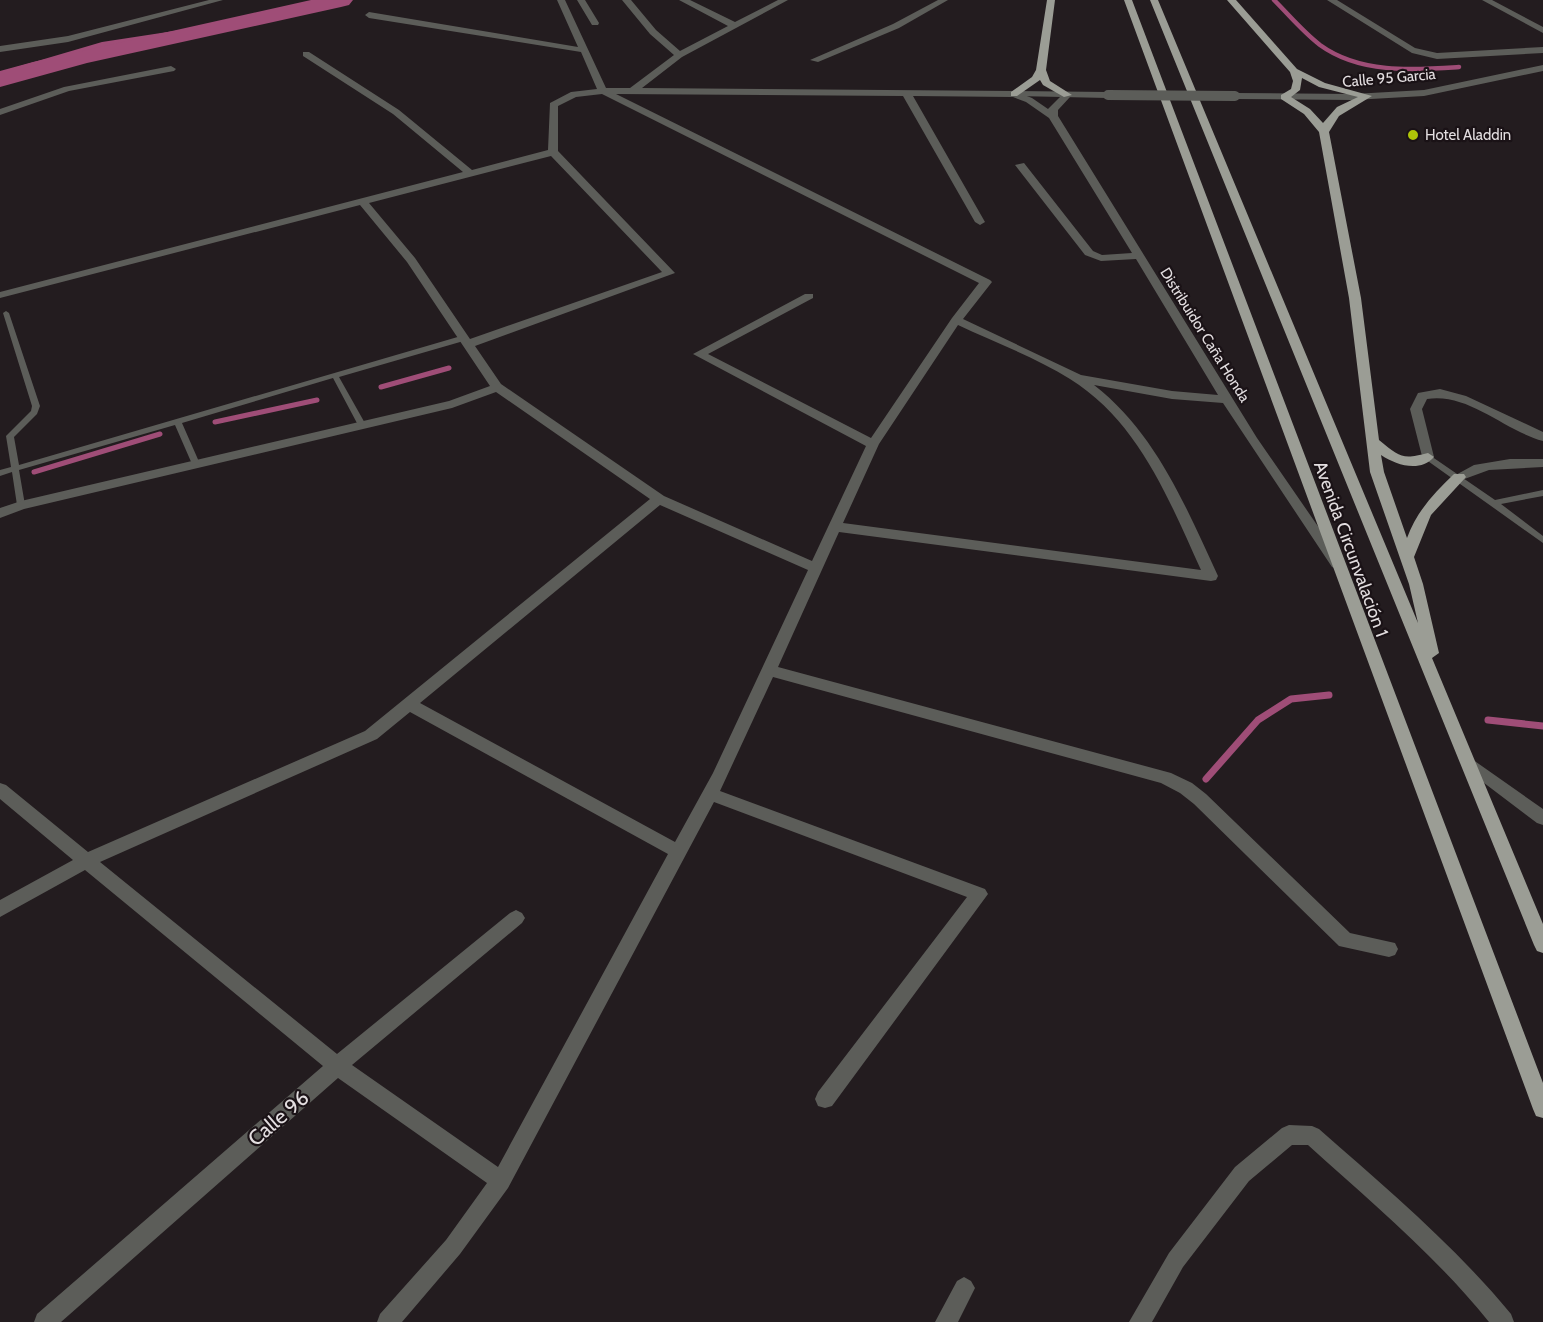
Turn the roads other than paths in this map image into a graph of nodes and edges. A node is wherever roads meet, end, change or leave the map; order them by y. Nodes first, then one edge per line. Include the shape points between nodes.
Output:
1 (219, 0) edge
2 (561, 0) edge
3 (581, 0) edge
4 (626, 0) edge
5 (683, 0) edge
6 (784, 0) edge
7 (944, 0) edge
8 (1051, 0) edge
9 (1128, 0) edge
10 (1154, 0) edge
11 (1231, 0) edge
12 (1331, 0) edge
13 (1486, 0) edge
14 (369, 15) dead end
15 (595, 23) dead end
16 (735, 26) junction
17 (1543, 30) edge
18 (0, 49) edge
19 (584, 50) junction
20 (1543, 50) edge
21 (306, 54) dead end
22 (679, 55) junction
23 (815, 60) dead end
24 (1543, 68) edge
25 (171, 69) dead end
26 (1041, 70) junction
27 (1294, 71) junction
28 (603, 91) junction
29 (633, 91) junction
30 (907, 94) junction
31 (1014, 94) junction
32 (1067, 95) junction
33 (1367, 96) junction
34 (1284, 97) junction
35 (0, 112) edge
36 (1053, 116) junction
37 (1324, 132) junction
38 (553, 152) junction
39 (1020, 165) dead end
40 (471, 174) junction
41 (363, 201) junction
42 (981, 222) dead end
43 (1139, 256) junction
44 (0, 295) edge
45 (809, 296) dead end
46 (6, 313) dead end
47 (956, 320) junction
48 (466, 341) junction
49 (335, 375) junction
50 (1079, 379) junction
51 (497, 387) junction
52 (1228, 400) junction
53 (177, 421) junction
54 (362, 425) junction
55 (1543, 437) edge
56 (1373, 441) junction
57 (873, 444) junction
58 (1428, 457) junction
59 (196, 464) junction
60 (1543, 464) edge
61 (14, 469) junction
62 (0, 473) edge
63 (1459, 477) junction
64 (1543, 493) edge
65 (659, 499) junction
66 (1494, 503) junction
67 (21, 505) junction
68 (0, 513) edge
69 (836, 527) junction
70 (1543, 540) edge
71 (1407, 556) junction
72 (1338, 565) junction
73 (816, 568) junction
74 (769, 670) junction
75 (1444, 699) junction
76 (408, 704) junction
77 (1469, 763) junction
78 (0, 790) edge
79 (710, 794) junction
80 (1543, 818) edge
81 (679, 852) junction
82 (87, 860) junction
83 (0, 909) edge
84 (516, 918) dead end
85 (1543, 945) edge
86 (1389, 949) dead end
87 (337, 1066) junction
88 (825, 1099) dead end
89 (1543, 1109) edge
90 (501, 1181) junction
91 (964, 1288) dead end
92 (45, 1322) edge
93 (388, 1322) edge
94 (946, 1322) edge
95 (1140, 1322) edge
96 (1503, 1322) edge

1 - 18 street via 68,39
2 - 19 street
3 - 15 street
4 - 22 street
5 - 16 street
6 - 16 street
7 - 23 street via 896,26
8 - 26 main road
9 - 72 main road, Avenida Circunvalación 1
10 - 75 main road, Avenida Circunvalación 1
11 - 27 main road
12 - 20 street via 1423,54
13 - 17 street
14 - 19 street
16 - 22 street
19 - 28 street
21 - 40 street via 396,112
22 - 29 street
24 - 33 street, Calle 95 Garcia via 1424,93
25 - 35 street via 67,89
26 - 31 main road via 1036,79
26 - 32 main road via 1046,83
27 - 33 main road via 1322,85
27 - 34 main road via 1299,81 1295,90
28 - 29 street, Calle 95 Garcia
28 - 38 street, Calle 95 Garcia via 569,95 552,105
28 - 47 street via 986,282
29 - 30 street, Calle 95 Garcia
30 - 31 street, Calle 95 Garcia
30 - 42 street
31 - 32 street, Calle 95 Garcia
31 - 36 street, Distribuidor Caña Honda
32 - 34 street, Calle 95 Garcia, bridge
32 - 36 street via 1053,109
33 - 34 street, Calle 95 Garcia
33 - 37 main road via 1328,119
34 - 37 main road via 1305,108
36 - 43 street, Distribuidor Caña Honda
37 - 56 main road via 1355,298
38 - 40 street
38 - 48 street via 669,273
39 - 43 street via 1089,253 1101,258
40 - 41 street
41 - 44 street
41 - 48 street via 411,260
43 - 52 street, Distribuidor Caña Honda
45 - 57 street via 699,354
46 - 61 lane via 36,406 10,436
47 - 50 street
47 - 57 street
48 - 49 lane
48 - 51 street
49 - 53 lane
49 - 54 lane
50 - 52 street
50 - 69 street via 1133,428 1153,456 1211,576
51 - 54 street via 452,404
51 - 65 street
52 - 72 street, Distribuidor Caña Honda
53 - 59 lane
53 - 61 lane
54 - 59 street
55 - 58 street via 1462,399 1440,393 1422,396 1416,408
56 - 58 main road via 1399,460 1420,462
56 - 71 main road via 1377,472
57 - 69 street
58 - 63 lane
59 - 67 street
60 - 63 street via 1500,464 1475,468
61 - 62 lane
61 - 67 lane
63 - 66 lane
63 - 71 main road via 1417,523
64 - 66 lane
65 - 73 street
65 - 76 street
66 - 70 lane
67 - 68 street
69 - 73 street
71 - 75 main road
72 - 89 main road, Avenida Circunvalación 1
73 - 74 street
74 - 79 street
74 - 86 street via 1165,778 1200,799 1344,940
75 - 77 main road, Avenida Circunvalación 1
76 - 81 street
76 - 82 street via 371,735
77 - 80 street
77 - 85 main road, Avenida Circunvalación 1
78 - 82 street
79 - 81 street
79 - 88 street via 979,894
81 - 90 street
82 - 83 street
82 - 87 street
84 - 87 street, Calle 96
87 - 90 street
87 - 92 street, Calle 96
90 - 93 street via 453,1247
91 - 94 street
95 - 96 street via 1176,1260 1242,1174 1289,1135 1312,1136 1441,1251

